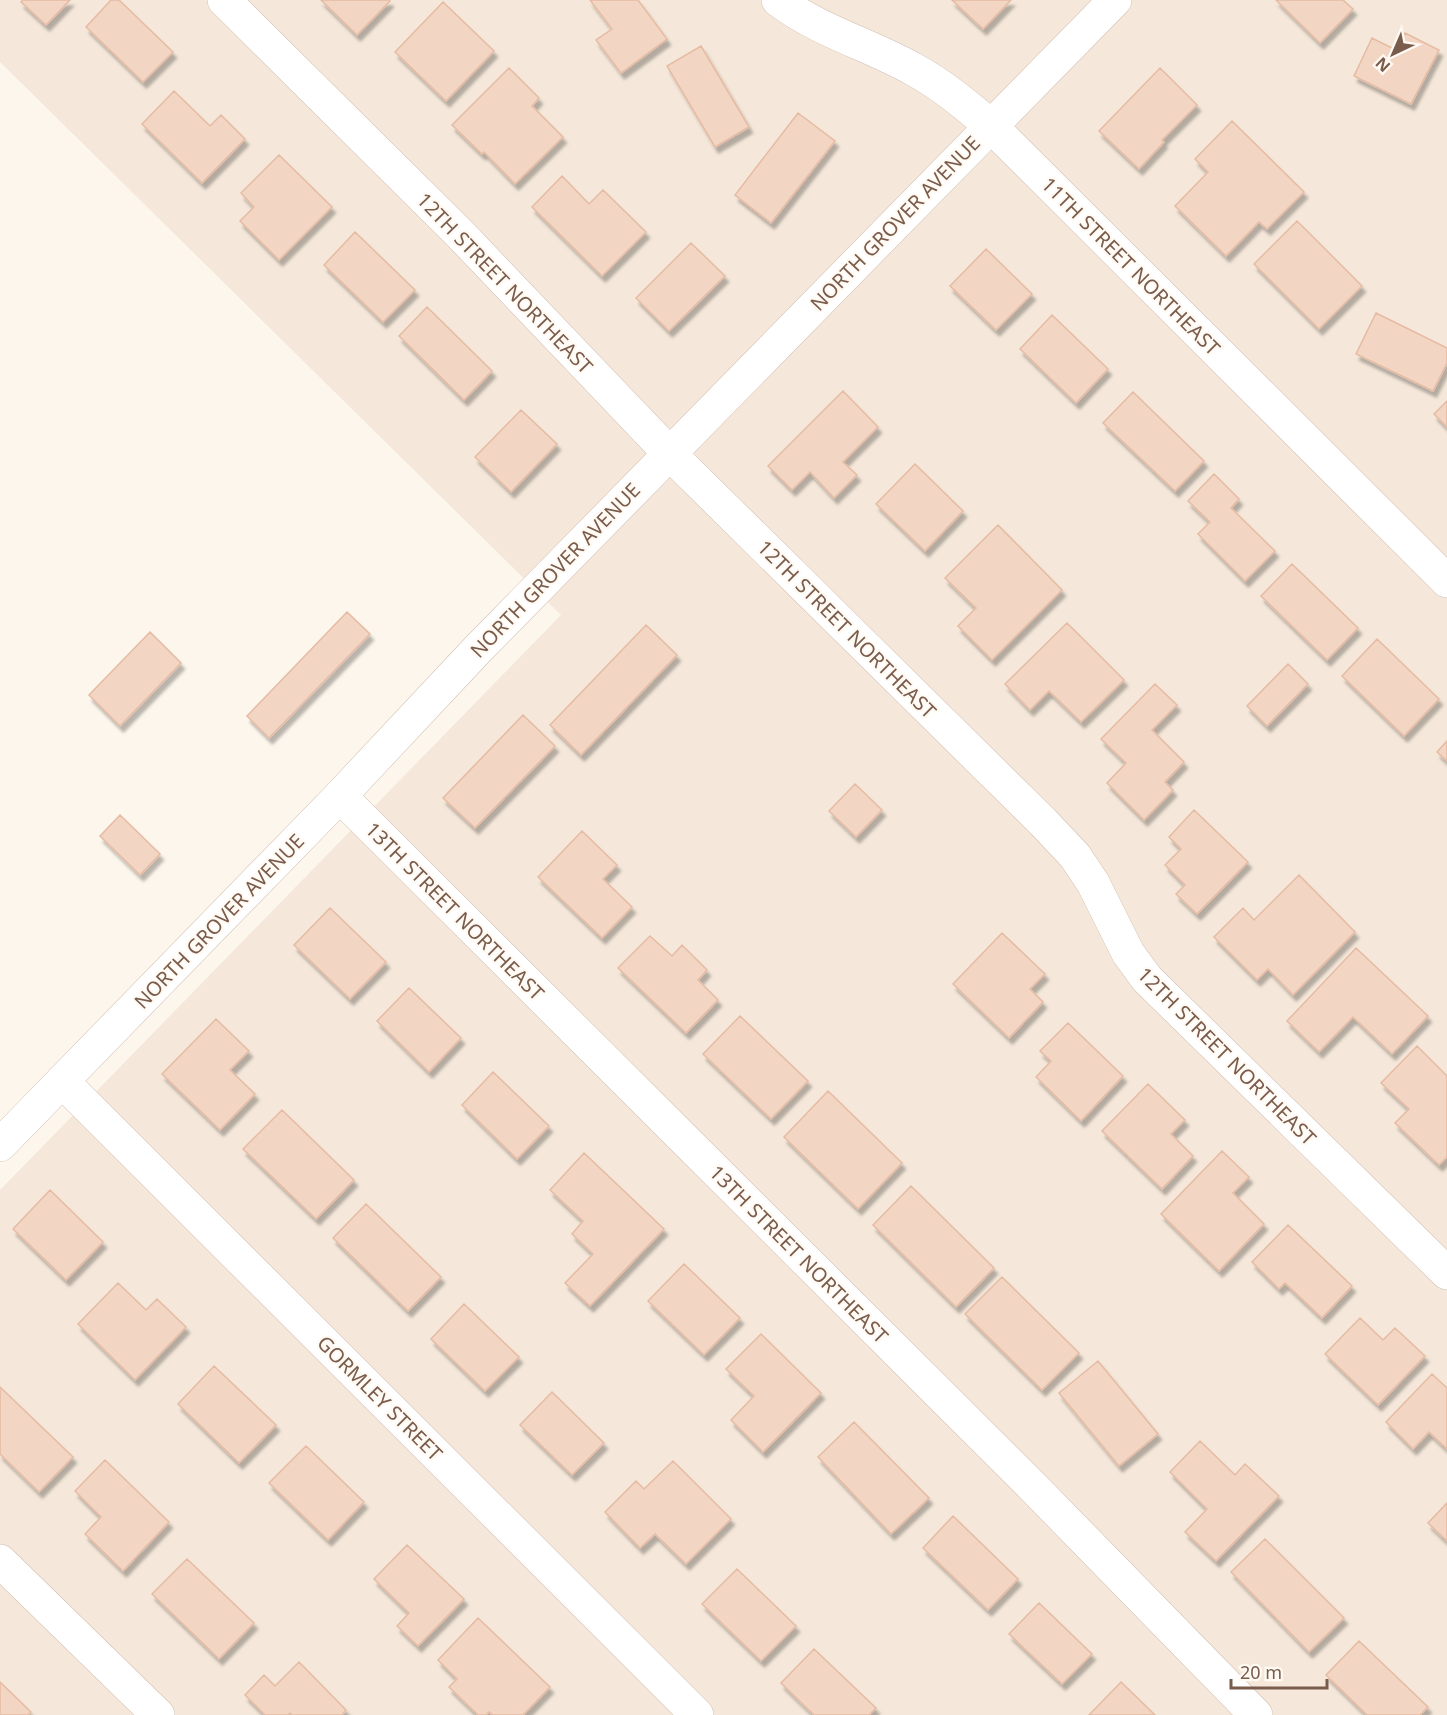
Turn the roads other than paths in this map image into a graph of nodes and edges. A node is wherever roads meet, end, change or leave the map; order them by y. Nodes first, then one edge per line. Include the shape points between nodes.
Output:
1 (224, 0) edge
2 (778, 0) edge
3 (1115, 0) edge
4 (991, 126) junction
5 (670, 454) junction
6 (1447, 581) edge
7 (340, 796) junction
8 (62, 1081) junction
9 (0, 1145) edge
10 (1447, 1273) edge
11 (0, 1561) edge
12 (158, 1715) edge
13 (697, 1715) edge
14 (1256, 1715) edge

1 - 5 street, 12TH STREET NORTHEAST via 460,234
2 - 4 street, 11TH STREET NORTHEAST via 797,15 912,68
3 - 4 street, NORTH GROVER AVENUE
4 - 5 street, NORTH GROVER AVENUE
4 - 6 street, 11TH STREET NORTHEAST
5 - 7 street, NORTH GROVER AVENUE
5 - 10 street, 12TH STREET NORTHEAST via 1043,822 1075,856 1093,883 1128,953 1147,979
7 - 8 street, NORTH GROVER AVENUE
7 - 14 street, 13TH STREET NORTHEAST
8 - 9 street, NORTH GROVER AVENUE
8 - 13 street, GORMLEY STREET
11 - 12 street

